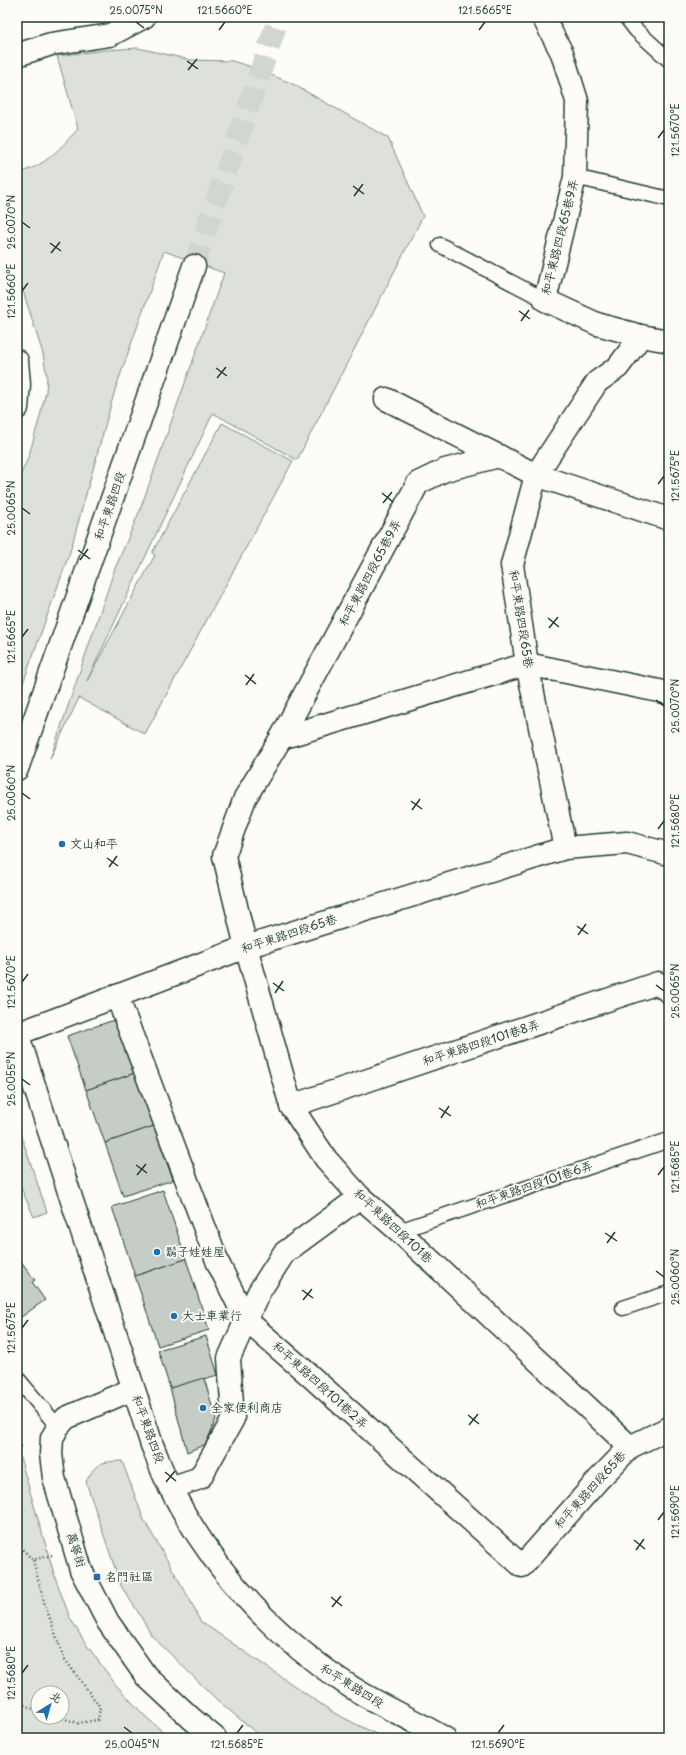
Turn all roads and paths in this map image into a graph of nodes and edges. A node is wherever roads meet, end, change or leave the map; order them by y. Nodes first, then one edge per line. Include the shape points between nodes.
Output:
1 (144, 17) edge
2 (543, 17) edge
3 (626, 17) edge
4 (17, 55) edge
5 (669, 60) edge
6 (575, 177) junction
7 (669, 199) edge
8 (440, 245) dead end
9 (194, 266) tunnel mouth
10 (545, 300) junction
11 (641, 336) junction
12 (669, 341) edge
13 (17, 361) edge
14 (386, 398) dead end
15 (17, 408) edge
16 (499, 456) junction
17 (536, 475) junction
18 (669, 519) edge
19 (527, 664) junction
20 (669, 693) edge
21 (281, 738) junction
22 (17, 769) edge
23 (565, 848) junction
24 (669, 854) edge
25 (246, 947) junction
26 (669, 992) edge
27 (117, 996) junction
28 (17, 1034) edge
29 (291, 1106) junction
30 (669, 1140) edge
31 (360, 1197) junction
32 (399, 1230) junction
33 (669, 1292) edge
34 (623, 1308) dead end
35 (246, 1320) junction
36 (17, 1378) edge
37 (133, 1389) junction
38 (58, 1427) junction
39 (669, 1428) edge
40 (22, 1446) dead end
41 (630, 1446) junction
42 (17, 1448) edge
43 (170, 1488) junction
44 (17, 1544) edge
45 (52, 1555) dead end
46 (33, 1560) junction
47 (522, 1566) joint
48 (17, 1702) edge
49 (30, 1708) edge
50 (70, 1721) edge
51 (215, 1738) edge
52 (444, 1738) edge

1 - 4 street via 110,35 51,44
2 - 6 street, 和平東路四段65巷9弄 via 562,53 577,100
3 - 5 lane via 636,30
6 - 7 lane
6 - 10 street, 和平東路四段65巷9弄
8 - 10 lane, 和平東路四段65巷9弄
9 - 22 street, 和平東路四段
10 - 11 street via 597,324
11 - 12 street
11 - 17 street, 和平東路四段65巷 via 618,367 597,382
13 - 15 street
14 - 16 street
16 - 17 street
16 - 21 street, 和平東路四段65巷9弄 via 445,470 418,483
17 - 18 street
17 - 19 street, 和平東路四段65巷 via 512,565
19 - 20 street
19 - 21 street
19 - 23 street, 和平東路四段65巷
21 - 25 street, 和平東路四段65巷9弄 via 245,798 224,856
23 - 24 street, 和平東路四段65巷 via 627,843
23 - 25 street, 和平東路四段65巷
25 - 27 street, 和平東路四段65巷
25 - 29 street, 和平東路四段101巷
26 - 29 street, 和平東路四段101巷8弄 via 658,984
27 - 28 street, 和平東路四段65巷
27 - 35 street via 218,1263
28 - 37 street, 和平東路四段
29 - 31 street, 和平東路四段101巷 via 326,1160
30 - 32 lane, 和平東路四段101巷6弄
31 - 32 street, 和平東路四段101巷
31 - 35 street via 284,1253 259,1292
32 - 41 street, 和平東路四段101巷
33 - 34 lane
35 - 43 street via 229,1358 233,1419 200,1478
35 - 47 street, 和平東路四段101巷2弄
36 - 38 lane
37 - 38 street, 萬寧街 via 76,1412
37 - 43 street, 和平東路四段
38 - 51 street, 萬寧街 via 52,1438 54,1478 81,1570 108,1622 146,1676
39 - 41 street, 和平東路四段65巷
40 - 42 path
41 - 47 street, 和平東路四段65巷
43 - 52 street, 和平東路四段 via 192,1528 220,1569 279,1632 314,1662 349,1686
44 - 46 path
45 - 46 path
46 - 50 path via 44,1602 64,1658 100,1707 98,1720 78,1723
48 - 49 path

